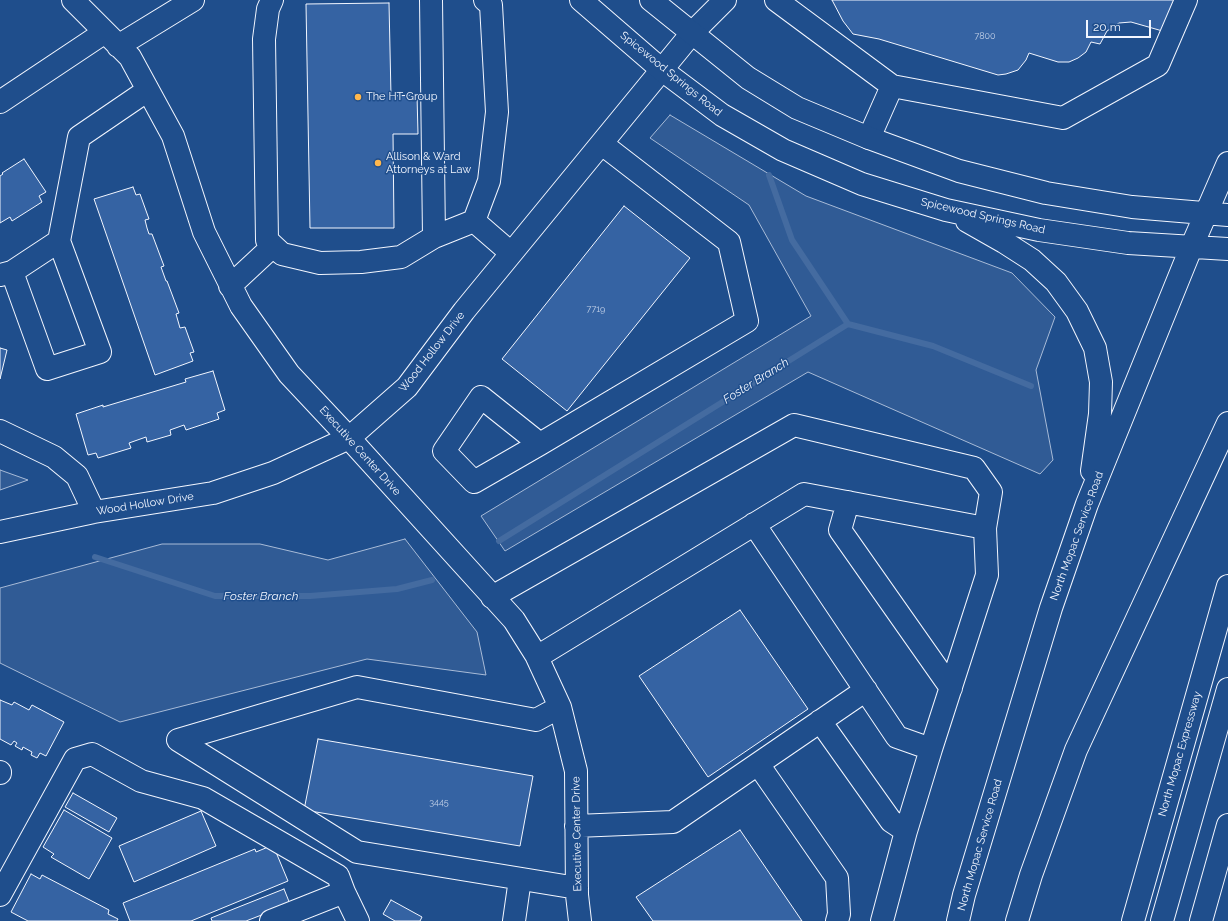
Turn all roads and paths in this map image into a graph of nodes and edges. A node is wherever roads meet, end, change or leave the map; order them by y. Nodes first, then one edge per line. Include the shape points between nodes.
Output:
1 (72, 0) edge
2 (193, 0) edge
3 (272, 0) edge
4 (431, 0) edge
5 (485, 0) edge
6 (582, 0) edge
7 (651, 0) edge
8 (725, 0) edge
9 (776, 0) edge
10 (1186, 0) edge
11 (692, 33) junction
12 (112, 39) junction
13 (662, 70) junction
14 (892, 86) junction
15 (148, 90) junction
16 (0, 102) edge
17 (869, 138) junction
18 (602, 144) junction
19 (1228, 163) edge
20 (946, 210) junction
21 (1206, 214) junction
22 (1228, 215) edge
23 (474, 221) junction
24 (434, 237) junction
25 (59, 241) junction
26 (273, 246) junction
27 (1191, 248) junction
28 (1228, 250) edge
29 (511, 253) junction
30 (6, 273) edge
31 (230, 286) junction
32 (1228, 423) edge
33 (0, 431) edge
34 (349, 438) junction
35 (540, 444) dead end
36 (848, 502) junction
37 (1087, 504) junction
38 (94, 512) junction
39 (754, 524) junction
40 (985, 528) junction
41 (0, 532) edge
42 (1228, 586) edge
43 (492, 597) junction
44 (537, 657) junction
45 (950, 688) junction
46 (1228, 689) edge
47 (866, 690) junction
48 (560, 707) junction
49 (820, 721) junction
50 (931, 749) junction
51 (758, 764) junction
52 (1228, 825) edge
53 (576, 826) junction
54 (906, 831) junction
55 (520, 878) junction
56 (577, 888) junction
57 (344, 892) junction
58 (0, 895) edge
59 (271, 921) edge
60 (358, 921) edge
61 (514, 921) edge
62 (580, 921) edge
63 (837, 921) edge
64 (882, 921) edge
65 (958, 921) edge
66 (1017, 921) edge
67 (1133, 921) edge
68 (1162, 921) edge
69 (1201, 921) edge

1 - 12 main road, Executive Center Drive
2 - 12 main road
3 - 26 main road via 268,9 264,39 267,240
4 - 24 main road
5 - 23 main road via 491,5 497,112 489,181
6 - 13 main road, Spicewood Springs Road
7 - 11 main road
8 - 11 main road, Wood Hollow Drive
9 - 14 main road
10 - 14 main road via 1158,65 1063,118
11 - 13 main road, Wood Hollow Drive
11 - 17 main road via 748,78 797,108
12 - 15 main road, Executive Center Drive via 130,57
12 - 16 main road
13 - 18 main road, Wood Hollow Drive
13 - 20 main road, Spicewood Springs Road via 722,115 783,150 862,184
14 - 17 main road
15 - 25 main road via 79,138
15 - 31 main road, Executive Center Drive via 173,136 204,232
17 - 21 main road via 959,171 1046,193 1132,207
18 - 29 main road, Wood Hollow Drive
18 - 35 main road via 729,242 747,321
19 - 21 main road, North Mopac Service Road
20 - 27 main road, Spicewood Springs Road via 1046,231 1128,243
20 - 37 main road via 1004,242 1042,268 1056,282 1077,311 1095,348 1101,382 1100,414
21 - 22 main road
21 - 27 main road, North Mopac Service Road
23 - 24 main road
23 - 29 main road
24 - 26 main road via 401,257 361,262 320,263 282,254
25 - 30 main road
25 - 30 main road via 100,352 47,369
26 - 31 main road
27 - 28 main road, Spicewood Springs Road
27 - 37 main road, North Mopac Service Road
29 - 34 main road, Wood Hollow Drive via 406,388
31 - 34 main road, Executive Center Drive via 241,306 289,374
32 - 66 main road via 1076,750
33 - 38 main road via 54,457 77,476
34 - 38 main road, Wood Hollow Drive via 274,473 213,493
34 - 43 main road, Executive Center Drive
36 - 39 main road via 804,494
36 - 40 main road
36 - 45 main road via 840,530
37 - 65 main road, North Mopac Service Road via 1051,608
38 - 41 main road, Wood Hollow Drive
39 - 44 main road
39 - 47 main road
40 - 43 main road via 990,492 974,468 794,425
40 - 45 main road via 987,575
42 - 67 main road, North Mopac Expressway
43 - 44 main road, Executive Center Drive via 514,620
44 - 48 main road, Executive Center Drive
45 - 50 main road
46 - 68 main road
47 - 49 main road
47 - 50 main road via 898,737
48 - 53 main road, Executive Center Drive via 576,771
48 - 55 main road via 536,720 357,687 178,740 357,852
49 - 51 main road
49 - 54 main road via 891,821
50 - 54 main road
51 - 53 main road via 673,822
51 - 63 main road via 837,878
52 - 69 main road
53 - 56 main road, Executive Center Drive
54 - 64 main road
55 - 56 main road
55 - 61 main road
56 - 62 main road, Executive Center Drive
57 - 58 main road via 338,876 203,798 141,781 92,754 75,759
57 - 59 main road
57 - 60 main road

